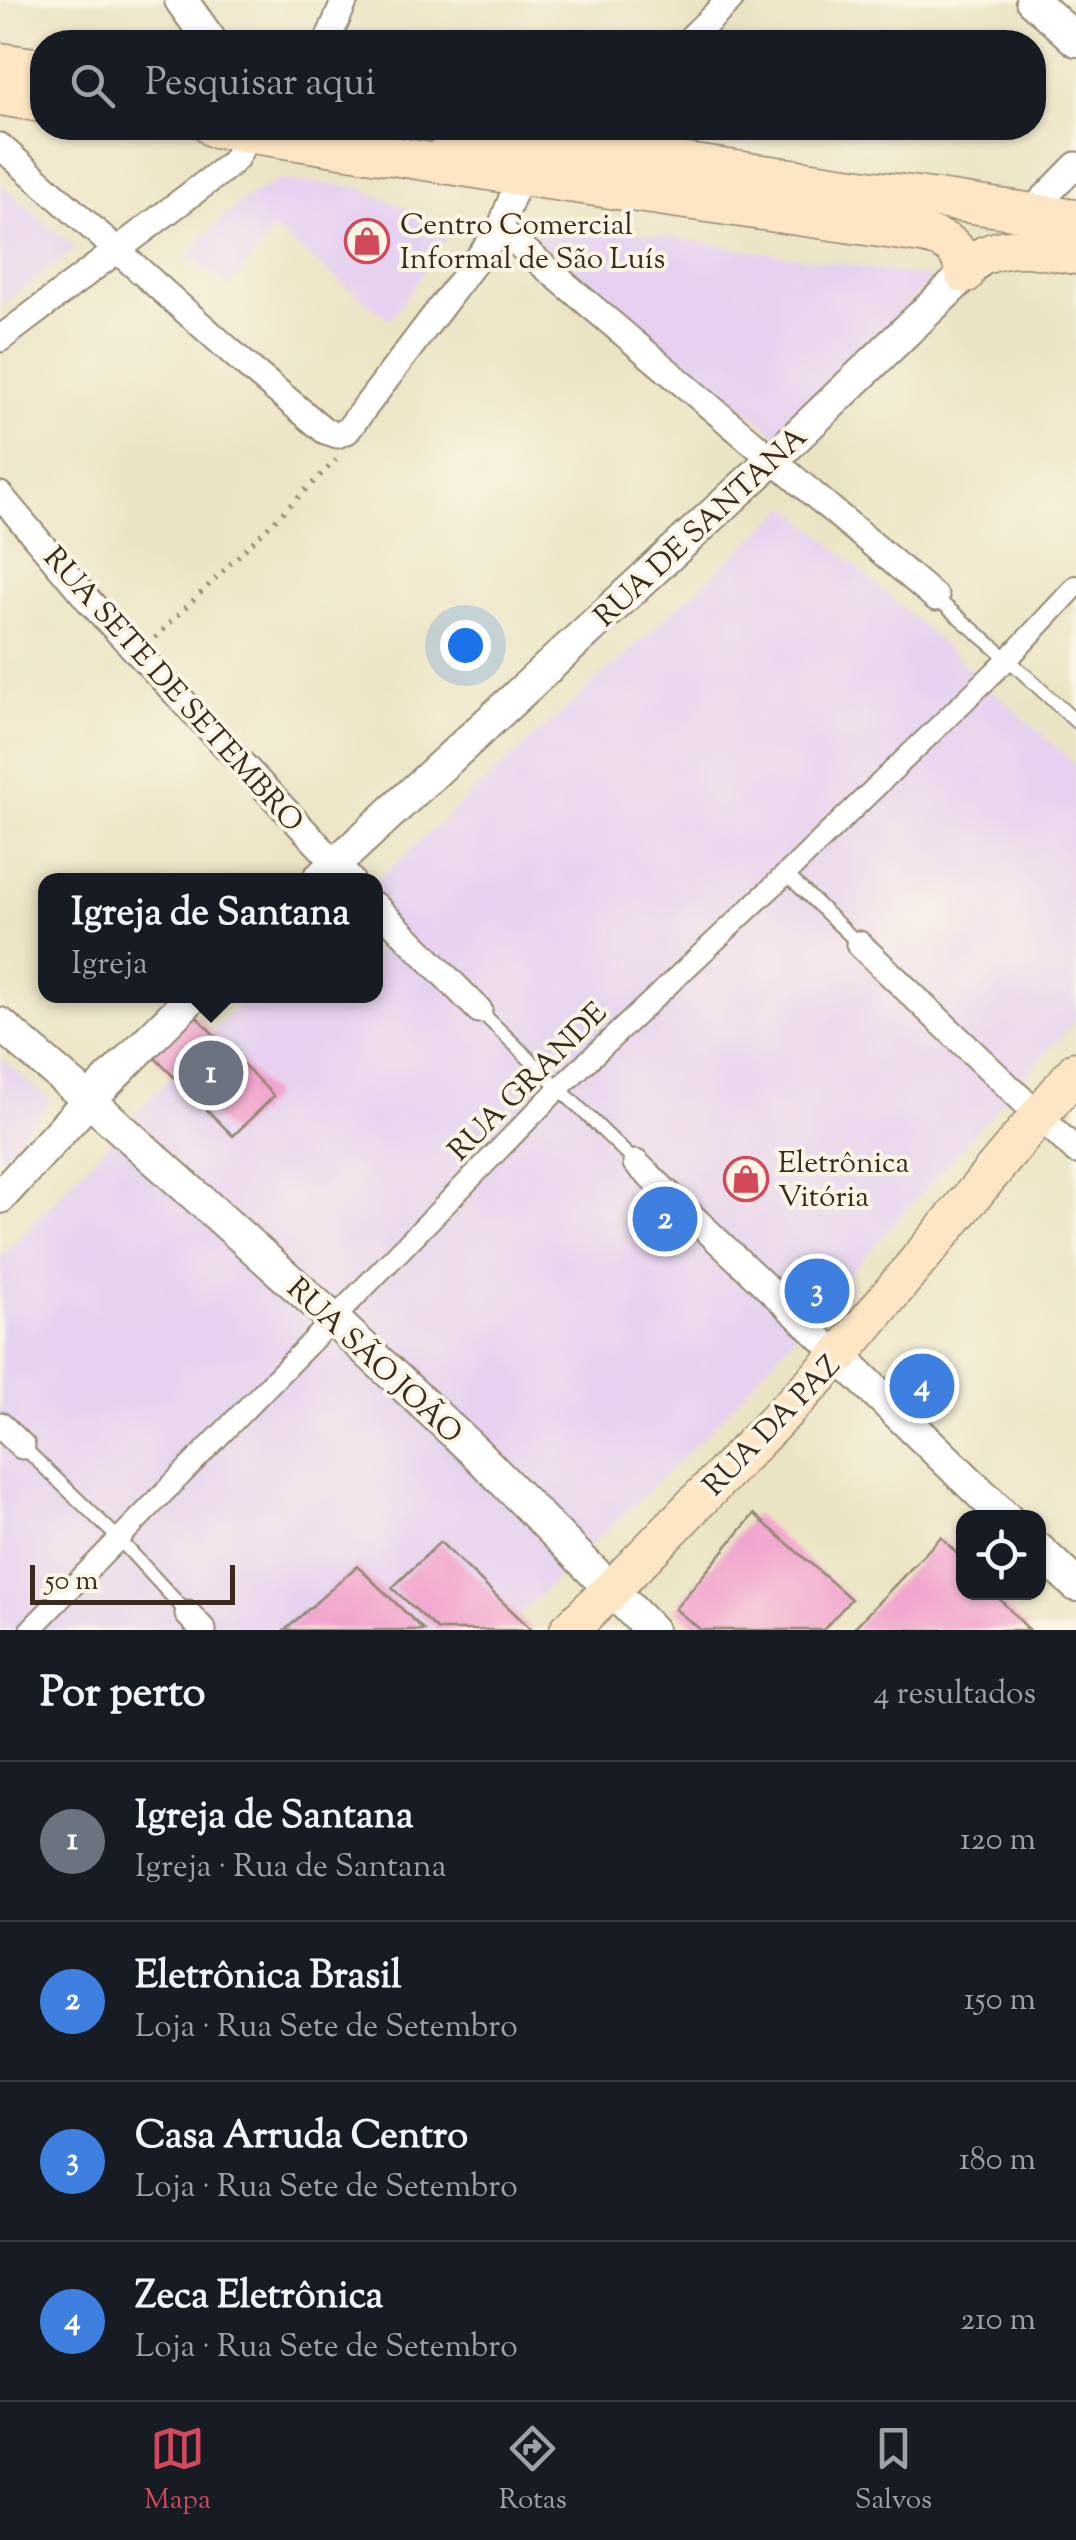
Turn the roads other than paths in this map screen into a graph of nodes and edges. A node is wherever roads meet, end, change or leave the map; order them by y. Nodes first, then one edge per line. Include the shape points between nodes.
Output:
1 (181, 0) edge
2 (345, 0) edge
3 (730, 0) edge
4 (1032, 0) edge
5 (202, 30) edge
6 (332, 30) edge
7 (699, 30) edge
8 (1076, 40) edge
9 (0, 62) edge
10 (30, 66) edge
11 (0, 96) edge
12 (30, 100) edge
13 (237, 140) edge
14 (304, 140) edge
15 (610, 140) edge
16 (0, 146) edge
17 (1076, 165) edge
18 (520, 176) junction
19 (1030, 212) junction
20 (1076, 219) edge
21 (500, 229) junction
22 (116, 250) junction
23 (1076, 255) edge
24 (975, 265) junction
25 (0, 339) edge
26 (772, 460) junction
27 (0, 495) edge
28 (1076, 586) edge
29 (936, 598) joint
30 (1008, 659) junction
31 (1076, 722) edge
32 (333, 873) edge
33 (337, 873) edge
34 (786, 874) junction
35 (383, 913) edge
36 (860, 944) joint
37 (186, 1003) edge
38 (479, 1010) joint
39 (0, 1024) edge
40 (1076, 1071) edge
41 (558, 1089) junction
42 (89, 1100) junction
43 (1037, 1115) junction
44 (1076, 1152) edge
45 (636, 1163) joint
46 (0, 1197) edge
47 (333, 1319) junction
48 (839, 1356) junction
49 (0, 1425) edge
50 (22, 1446) joint
51 (998, 1510) edge
52 (118, 1538) junction
53 (1046, 1557) edge
54 (1076, 1586) edge
55 (611, 1590) junction
56 (195, 1622) edge
57 (30, 1630) edge
58 (569, 1630) edge
59 (651, 1630) edge

1 - 5 street
2 - 6 street
3 - 7 street
4 - 8 street
9 - 10 main road
11 - 12 main road
13 - 22 street via 228,166
14 - 18 main road
15 - 19 main road
16 - 22 street
17 - 19 street, RUA DE SANTANA
18 - 21 street
18 - 24 main road via 922,234 940,238
19 - 20 main road
19 - 24 street, RUA DE SANTANA
21 - 22 street via 347,431 337,435
21 - 26 street
22 - 25 street
23 - 24 main road via 1004,248
24 - 26 street, RUA DE SANTANA
26 - 29 street
26 - 33 street, RUA DE SANTANA
27 - 32 street, RUA SETE DE SETEMBRO
28 - 30 street, RUA GRANDE
29 - 30 lane
30 - 31 lane
30 - 34 street, RUA GRANDE
34 - 36 lane
34 - 41 street, RUA GRANDE
35 - 38 street
36 - 43 street
37 - 42 street
38 - 41 lane
39 - 42 street, RUA SÃO JOÃO
40 - 43 main road, RUA DA PAZ
41 - 45 lane
41 - 47 street, RUA GRANDE
42 - 46 street
42 - 47 street, RUA SÃO JOÃO
43 - 44 street
43 - 48 main road, RUA DA PAZ
45 - 48 street
47 - 52 street, RUA GRANDE
47 - 55 street, RUA SÃO JOÃO
48 - 51 street
48 - 55 main road, RUA DA PAZ
49 - 50 street
50 - 52 lane
52 - 56 lane
52 - 57 street, RUA GRANDE
53 - 54 street
55 - 58 main road, RUA DA PAZ
55 - 59 street, RUA SÃO JOÃO

